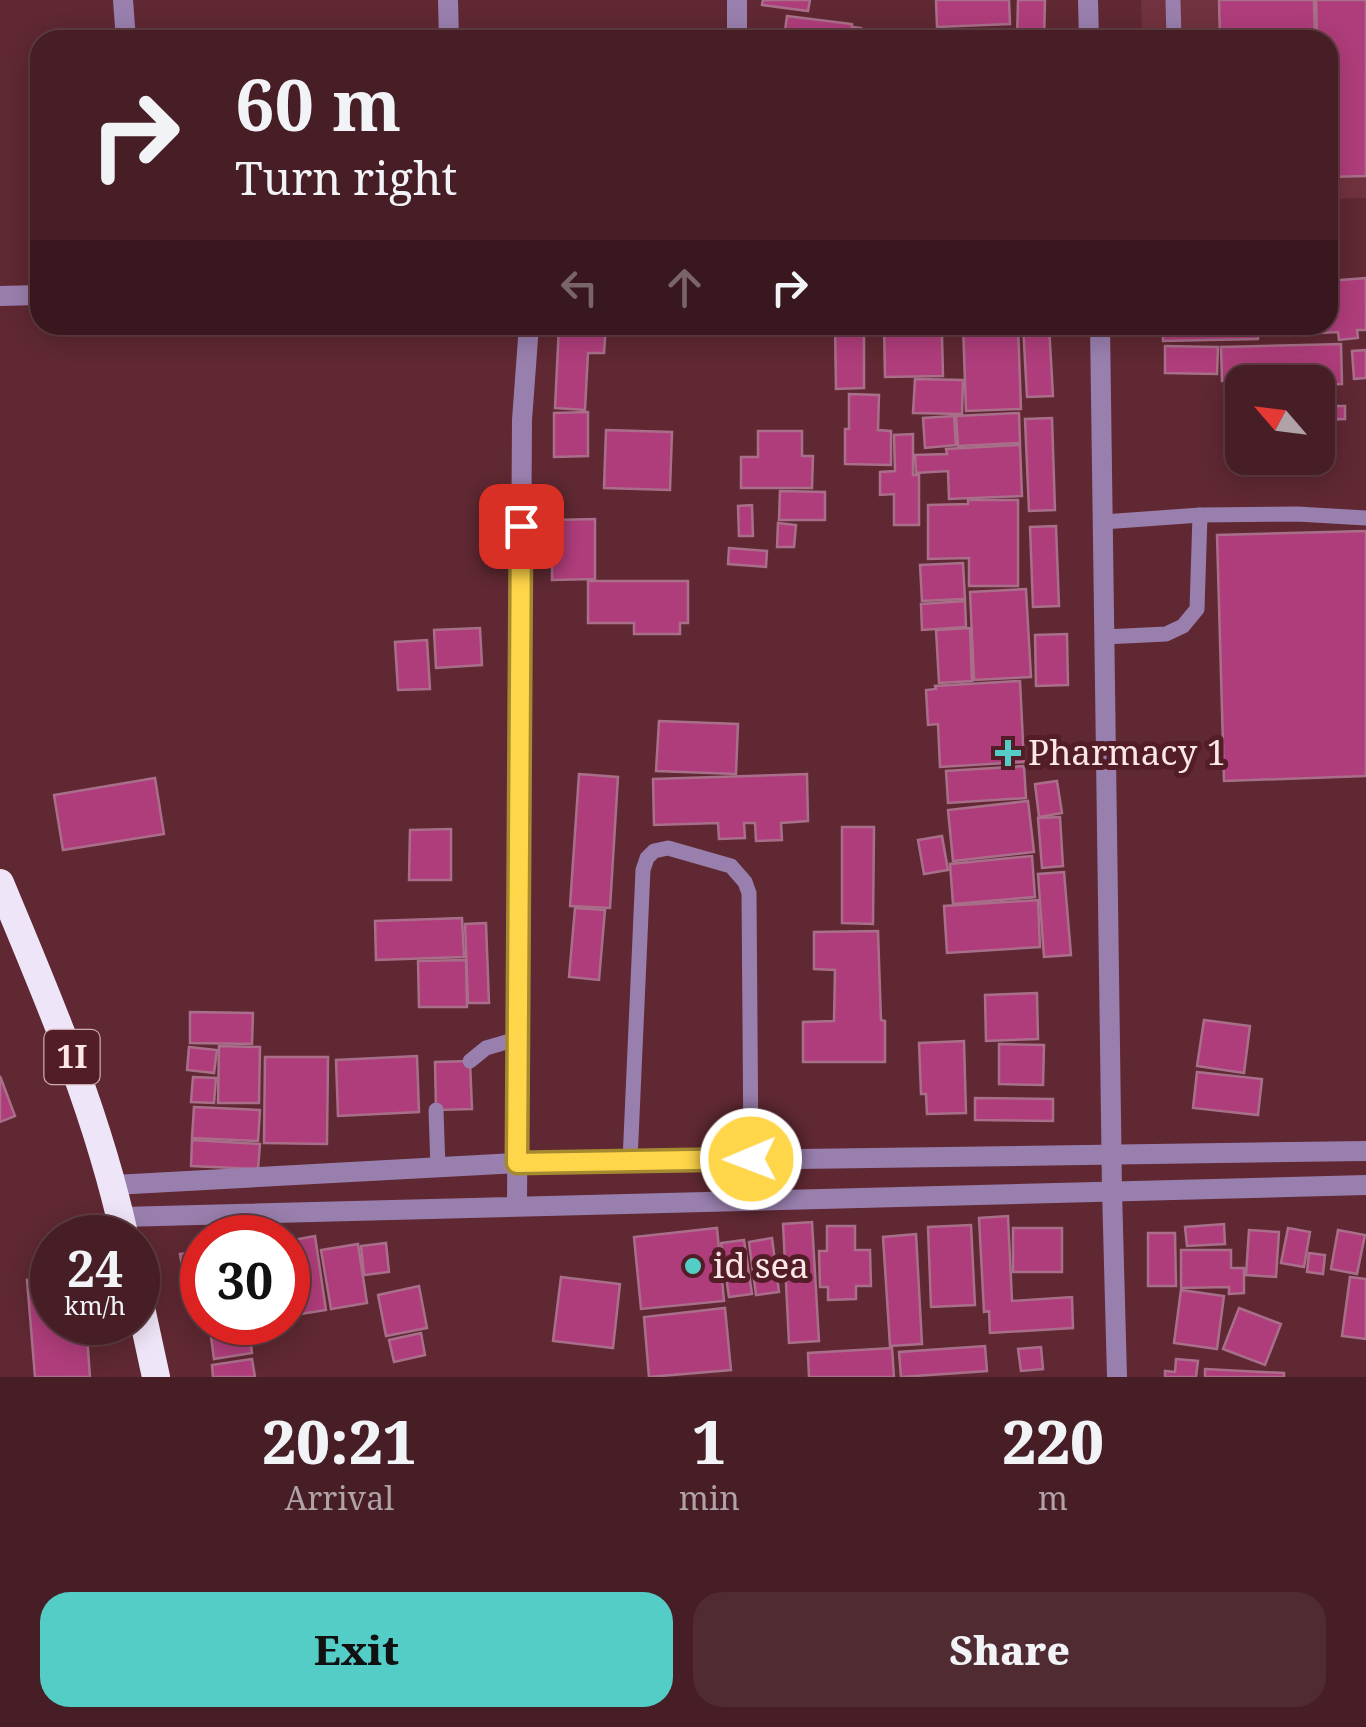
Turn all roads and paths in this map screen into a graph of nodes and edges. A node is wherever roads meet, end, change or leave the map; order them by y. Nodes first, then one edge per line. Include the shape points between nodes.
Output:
1 (123, 0) edge
2 (448, 0) edge
3 (736, 0) edge
4 (1088, 0) edge
5 (1172, 0) edge
6 (125, 30) edge
7 (449, 30) edge
8 (737, 30) edge
9 (1089, 30) edge
10 (1174, 30) edge
11 (30, 295) edge
12 (0, 296) edge
13 (528, 335) edge
14 (1100, 335) edge
15 (1200, 515) junction
16 (1366, 518) edge
17 (1103, 522) junction
18 (1104, 637) junction
19 (0, 884) edge
20 (518, 1039) junction
21 (470, 1061) dead end
22 (436, 1110) dead end
23 (1366, 1151) edge
24 (1112, 1153) junction
25 (751, 1159) junction
26 (630, 1162) junction
27 (517, 1163) junction
28 (438, 1168) junction
29 (1366, 1184) edge
30 (114, 1185) junction
31 (1112, 1190) junction
32 (517, 1206) junction
33 (120, 1215) edge
34 (160, 1225) edge
35 (149, 1345) edge
36 (156, 1377) edge
37 (1116, 1377) edge

1 - 6 street
2 - 7 street
3 - 8 street
4 - 9 street
5 - 10 lane
11 - 12 street
13 - 20 street via 522,420
14 - 17 street
15 - 16 lane
15 - 17 lane
15 - 18 lane via 1197,608 1166,634
17 - 18 street
18 - 24 street
19 - 30 highway, 1I via 70,1050
20 - 21 lane via 486,1048
20 - 27 street
22 - 28 lane
23 - 24 street
24 - 25 street
24 - 31 street
25 - 26 street
25 - 26 lane via 749,893 731,866 668,848 646,858 643,870
26 - 27 street
27 - 28 street
27 - 32 street
28 - 30 street
29 - 31 street
30 - 33 highway, 1I
31 - 32 street
31 - 37 street
32 - 34 street
35 - 36 highway

